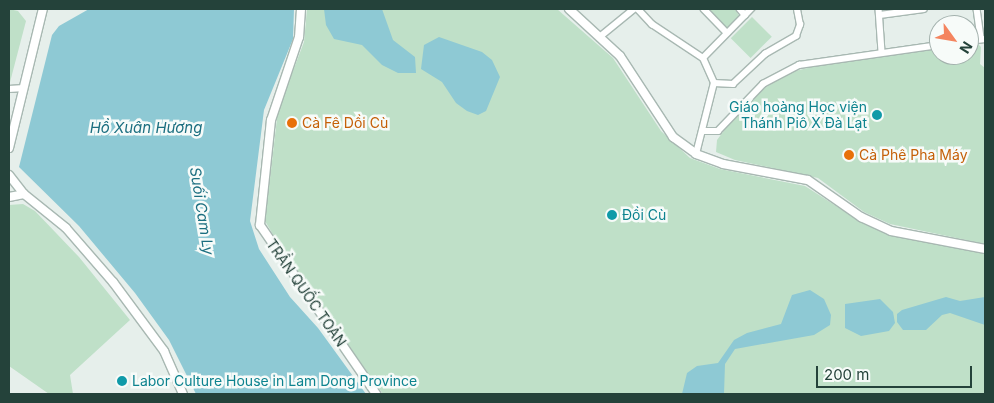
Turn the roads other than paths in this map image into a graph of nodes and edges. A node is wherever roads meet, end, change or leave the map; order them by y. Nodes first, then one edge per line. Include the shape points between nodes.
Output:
1 (301, 9) edge
2 (569, 9) edge
3 (634, 9) edge
4 (638, 9) edge
5 (704, 9) edge
6 (740, 9) edge
7 (751, 9) edge
8 (798, 9) edge
9 (924, 9) edge
10 (977, 9) edge
11 (40, 10) edge
12 (879, 12) edge
13 (745, 15) junction
14 (727, 33) junction
15 (601, 36) junction
16 (983, 39) edge
17 (929, 46) edge
18 (882, 52) junction
19 (703, 58) junction
20 (714, 84) junction
21 (24, 88) junction
22 (9, 89) edge
23 (702, 132) junction
24 (9, 148) edge
25 (696, 154) junction
26 (9, 175) edge
27 (24, 194) junction
28 (9, 197) edge
29 (985, 249) edge
30 (184, 394) edge
31 (376, 394) edge

1 - 31 main road, TRẦN QUỐC TOẢN via 299,37 271,120 260,225
2 - 15 main road
3 - 15 street
4 - 19 street via 652,24
5 - 14 street
6 - 13 street
7 - 13 street
8 - 20 street via 800,25 796,36 765,54 733,84
9 - 12 street
10 - 16 street
11 - 21 main road
12 - 18 street
13 - 14 street
14 - 19 street
15 - 25 main road via 626,64 673,136
17 - 18 street
18 - 23 street via 788,69 750,96 718,131
19 - 20 street
20 - 23 street
21 - 22 street
21 - 24 main road
23 - 25 street
25 - 29 main road via 723,164 808,180 881,227
26 - 27 main road
27 - 28 main road
27 - 30 main road via 66,228 113,282 164,352

